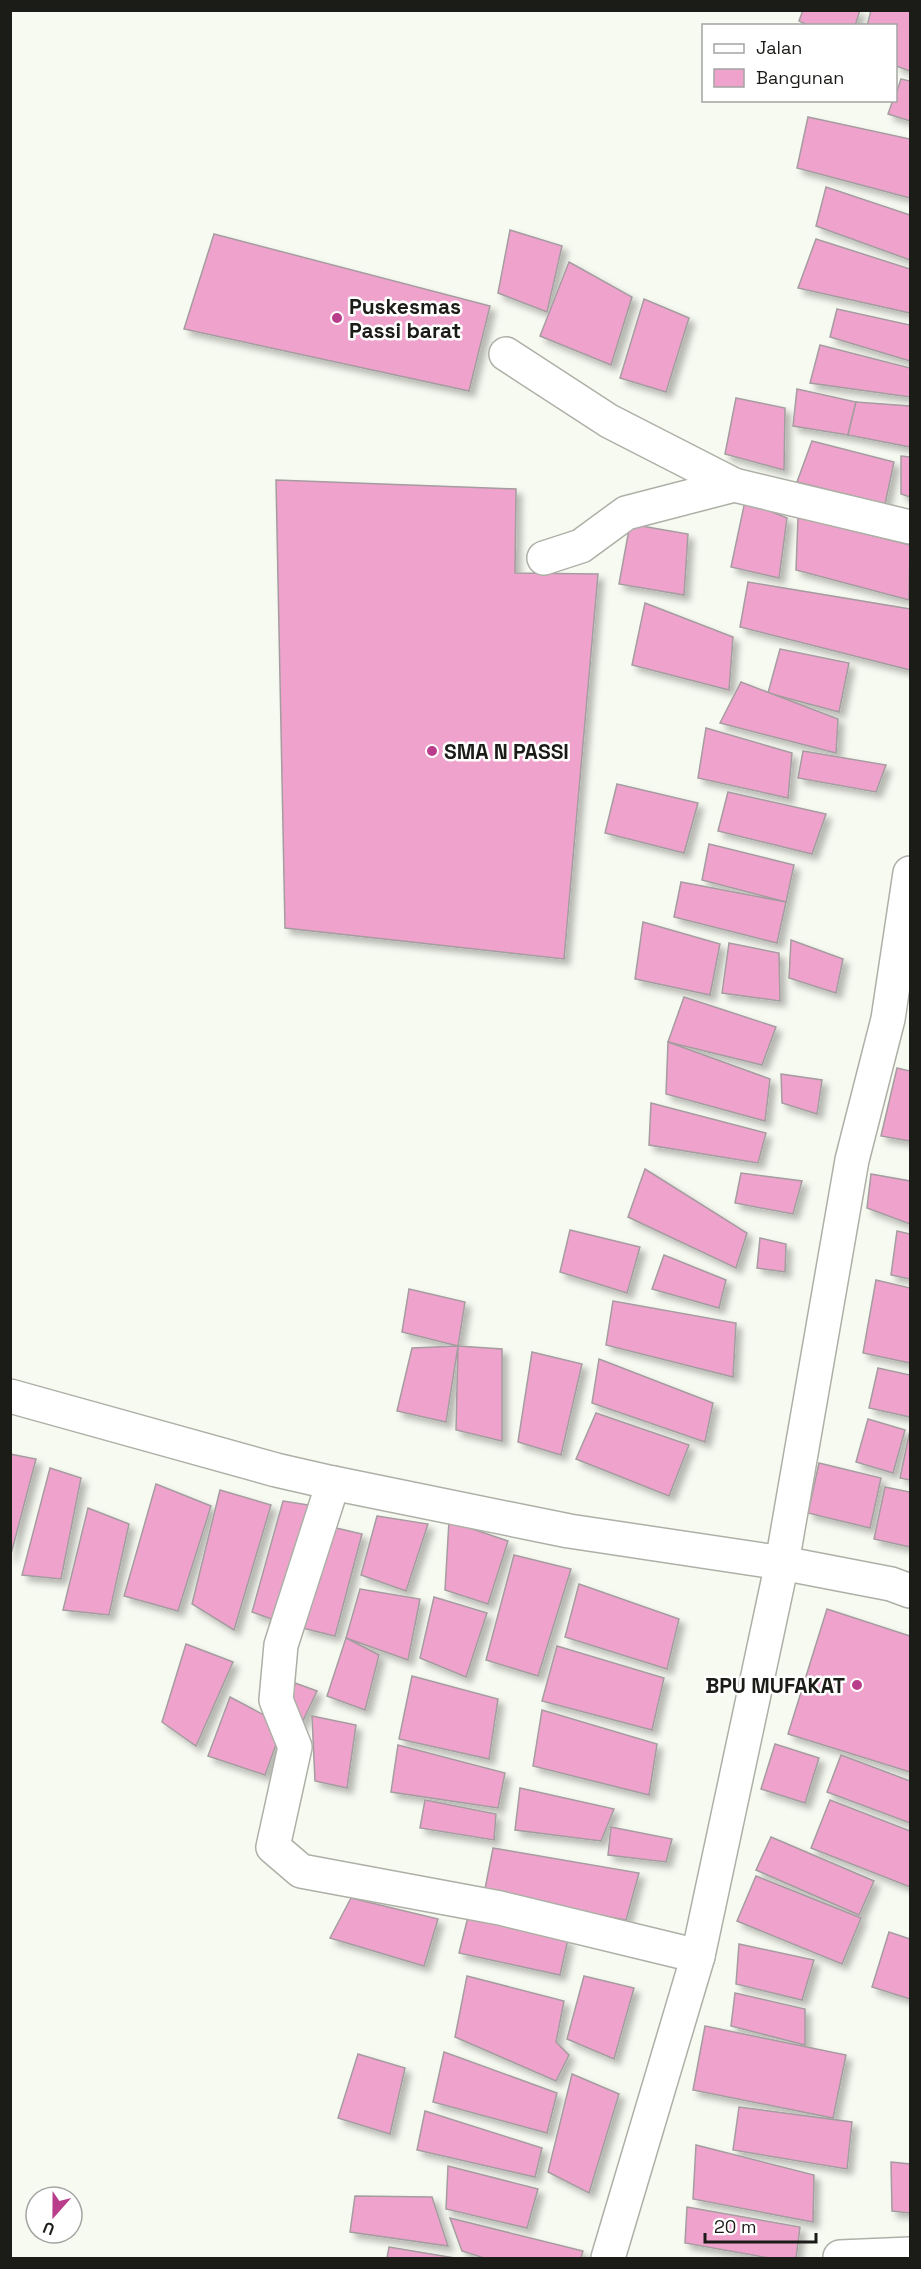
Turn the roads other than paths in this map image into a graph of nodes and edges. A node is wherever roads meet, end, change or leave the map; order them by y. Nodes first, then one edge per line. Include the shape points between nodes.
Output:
1 (506, 354) dead end
2 (734, 485) junction
3 (910, 527) edge
4 (544, 558) dead end
5 (910, 873) edge
6 (10, 1396) edge
7 (333, 1483) junction
8 (782, 1563) junction
9 (910, 1591) edge
10 (698, 1956) junction
11 (910, 2254) edge
12 (840, 2257) dead end
13 (608, 2259) edge

1 - 2 street via 609,421
2 - 3 street
2 - 4 street via 626,513 581,546
5 - 8 street via 888,1018 852,1160
6 - 7 street
7 - 8 street via 569,1532
7 - 10 street via 280,1645 276,1700 295,1747 273,1847 301,1871 500,1908
8 - 9 street
8 - 10 street
10 - 13 street
11 - 12 street

